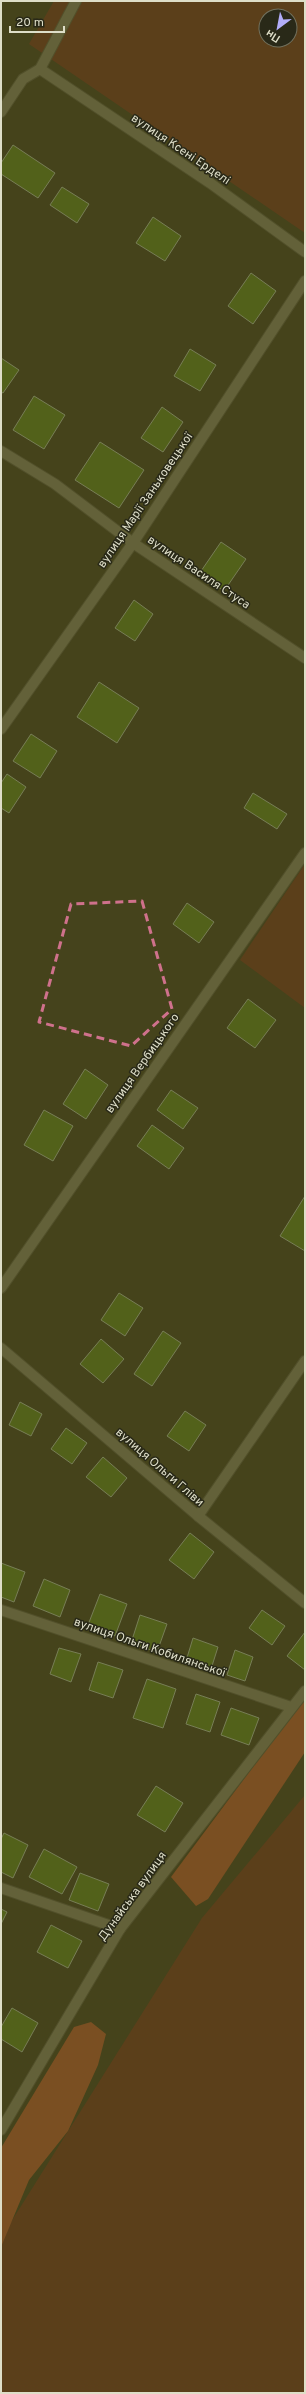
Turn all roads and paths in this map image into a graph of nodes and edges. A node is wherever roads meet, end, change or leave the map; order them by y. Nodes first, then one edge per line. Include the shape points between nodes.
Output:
1 (76, 1) edge
2 (40, 69) junction
3 (1, 112) edge
4 (305, 252) edge
5 (305, 281) edge
6 (1, 451) edge
7 (133, 543) junction
8 (305, 658) edge
9 (1, 729) edge
10 (305, 853) edge
11 (1, 1288) edge
12 (1, 1348) edge
13 (305, 1361) edge
14 (198, 1516) junction
15 (305, 1604) edge
16 (1, 1610) edge
17 (305, 1691) edge
18 (291, 1708) junction
19 (1, 1888) edge
20 (120, 1929) junction
21 (1, 2130) edge

1 - 2 street
2 - 3 street via 23,80
2 - 4 street, вулиця Ксені Ерделі via 210,183
5 - 7 street, вулиця Марії Заньковецької
6 - 7 street, вулиця Василя Стуса via 55,484
7 - 8 street, вулиця Василя Стуса
7 - 9 street, вулиця Марії Заньковецької
10 - 11 street, вулиця Вербицького
12 - 14 street, вулиця Ольги Гліви
13 - 14 street
14 - 15 street, вулиця Ольги Гліви
16 - 18 street, вулиця Ольги Кобилянської
17 - 18 street, Дунайська вулиця
18 - 20 street, Дунайська вулиця
19 - 20 street
20 - 21 street, Дунайська вулиця

